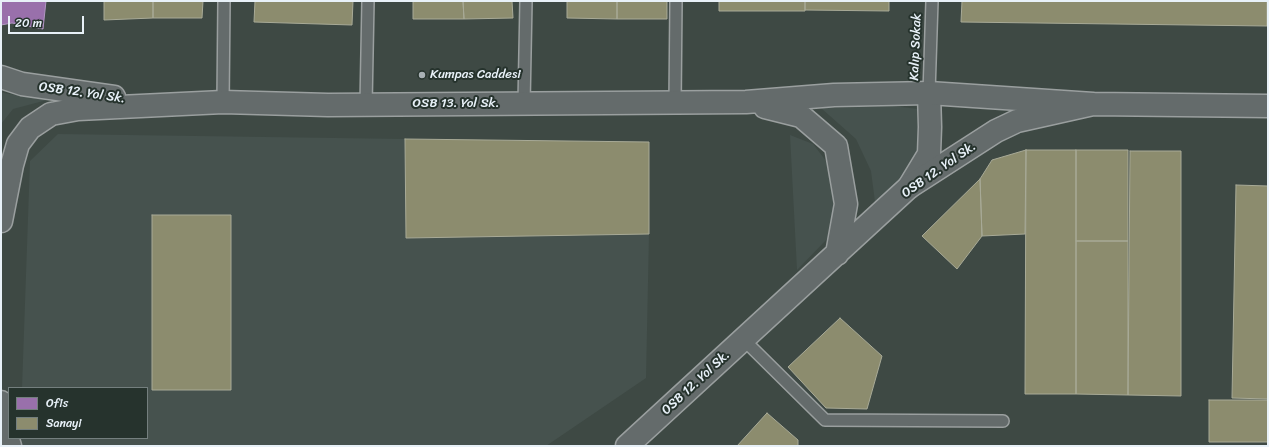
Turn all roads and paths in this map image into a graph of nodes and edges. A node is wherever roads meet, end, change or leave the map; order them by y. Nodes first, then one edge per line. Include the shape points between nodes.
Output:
1 (224, 1) edge
2 (368, 1) edge
3 (526, 1) edge
4 (676, 1) edge
5 (932, 1) edge
6 (1, 78) edge
7 (929, 93) junction
8 (223, 102) junction
9 (746, 102) junction
10 (675, 103) junction
11 (165, 104) junction
12 (524, 104) junction
13 (1093, 104) junction
14 (366, 105) junction
15 (1268, 106) edge
16 (909, 187) junction
17 (1, 221) edge
18 (838, 254) junction
19 (743, 339) junction
20 (1, 402) edge
21 (1003, 421) dead end
22 (631, 444) edge
23 (10, 446) edge

1 - 8 lane
2 - 14 lane
3 - 12 lane
4 - 10 lane
5 - 7 lane, Kalıp Sokak
6 - 11 main road, OSB 12. Yol Sk. via 22,84
7 - 9 main road via 834,95
7 - 13 main road
7 - 16 main road via 929,154
8 - 11 main road, OSB 13. Yol Sk.
8 - 14 main road, OSB 13. Yol Sk.
9 - 10 main road, OSB 13. Yol Sk.
9 - 18 main road via 801,116 836,146 846,204
10 - 12 main road, OSB 13. Yol Sk.
11 - 17 main road via 78,108 51,114 30,128 18,144
12 - 14 main road, OSB 13. Yol Sk.
13 - 15 main road, OSB 12. Yol Sk.
13 - 16 main road, OSB 12. Yol Sk. via 1017,121 996,131
16 - 18 main road, OSB 12. Yol Sk.
18 - 19 main road, OSB 12. Yol Sk.
19 - 21 lane via 825,420
19 - 22 main road, OSB 12. Yol Sk.
20 - 23 main road via 3,424

